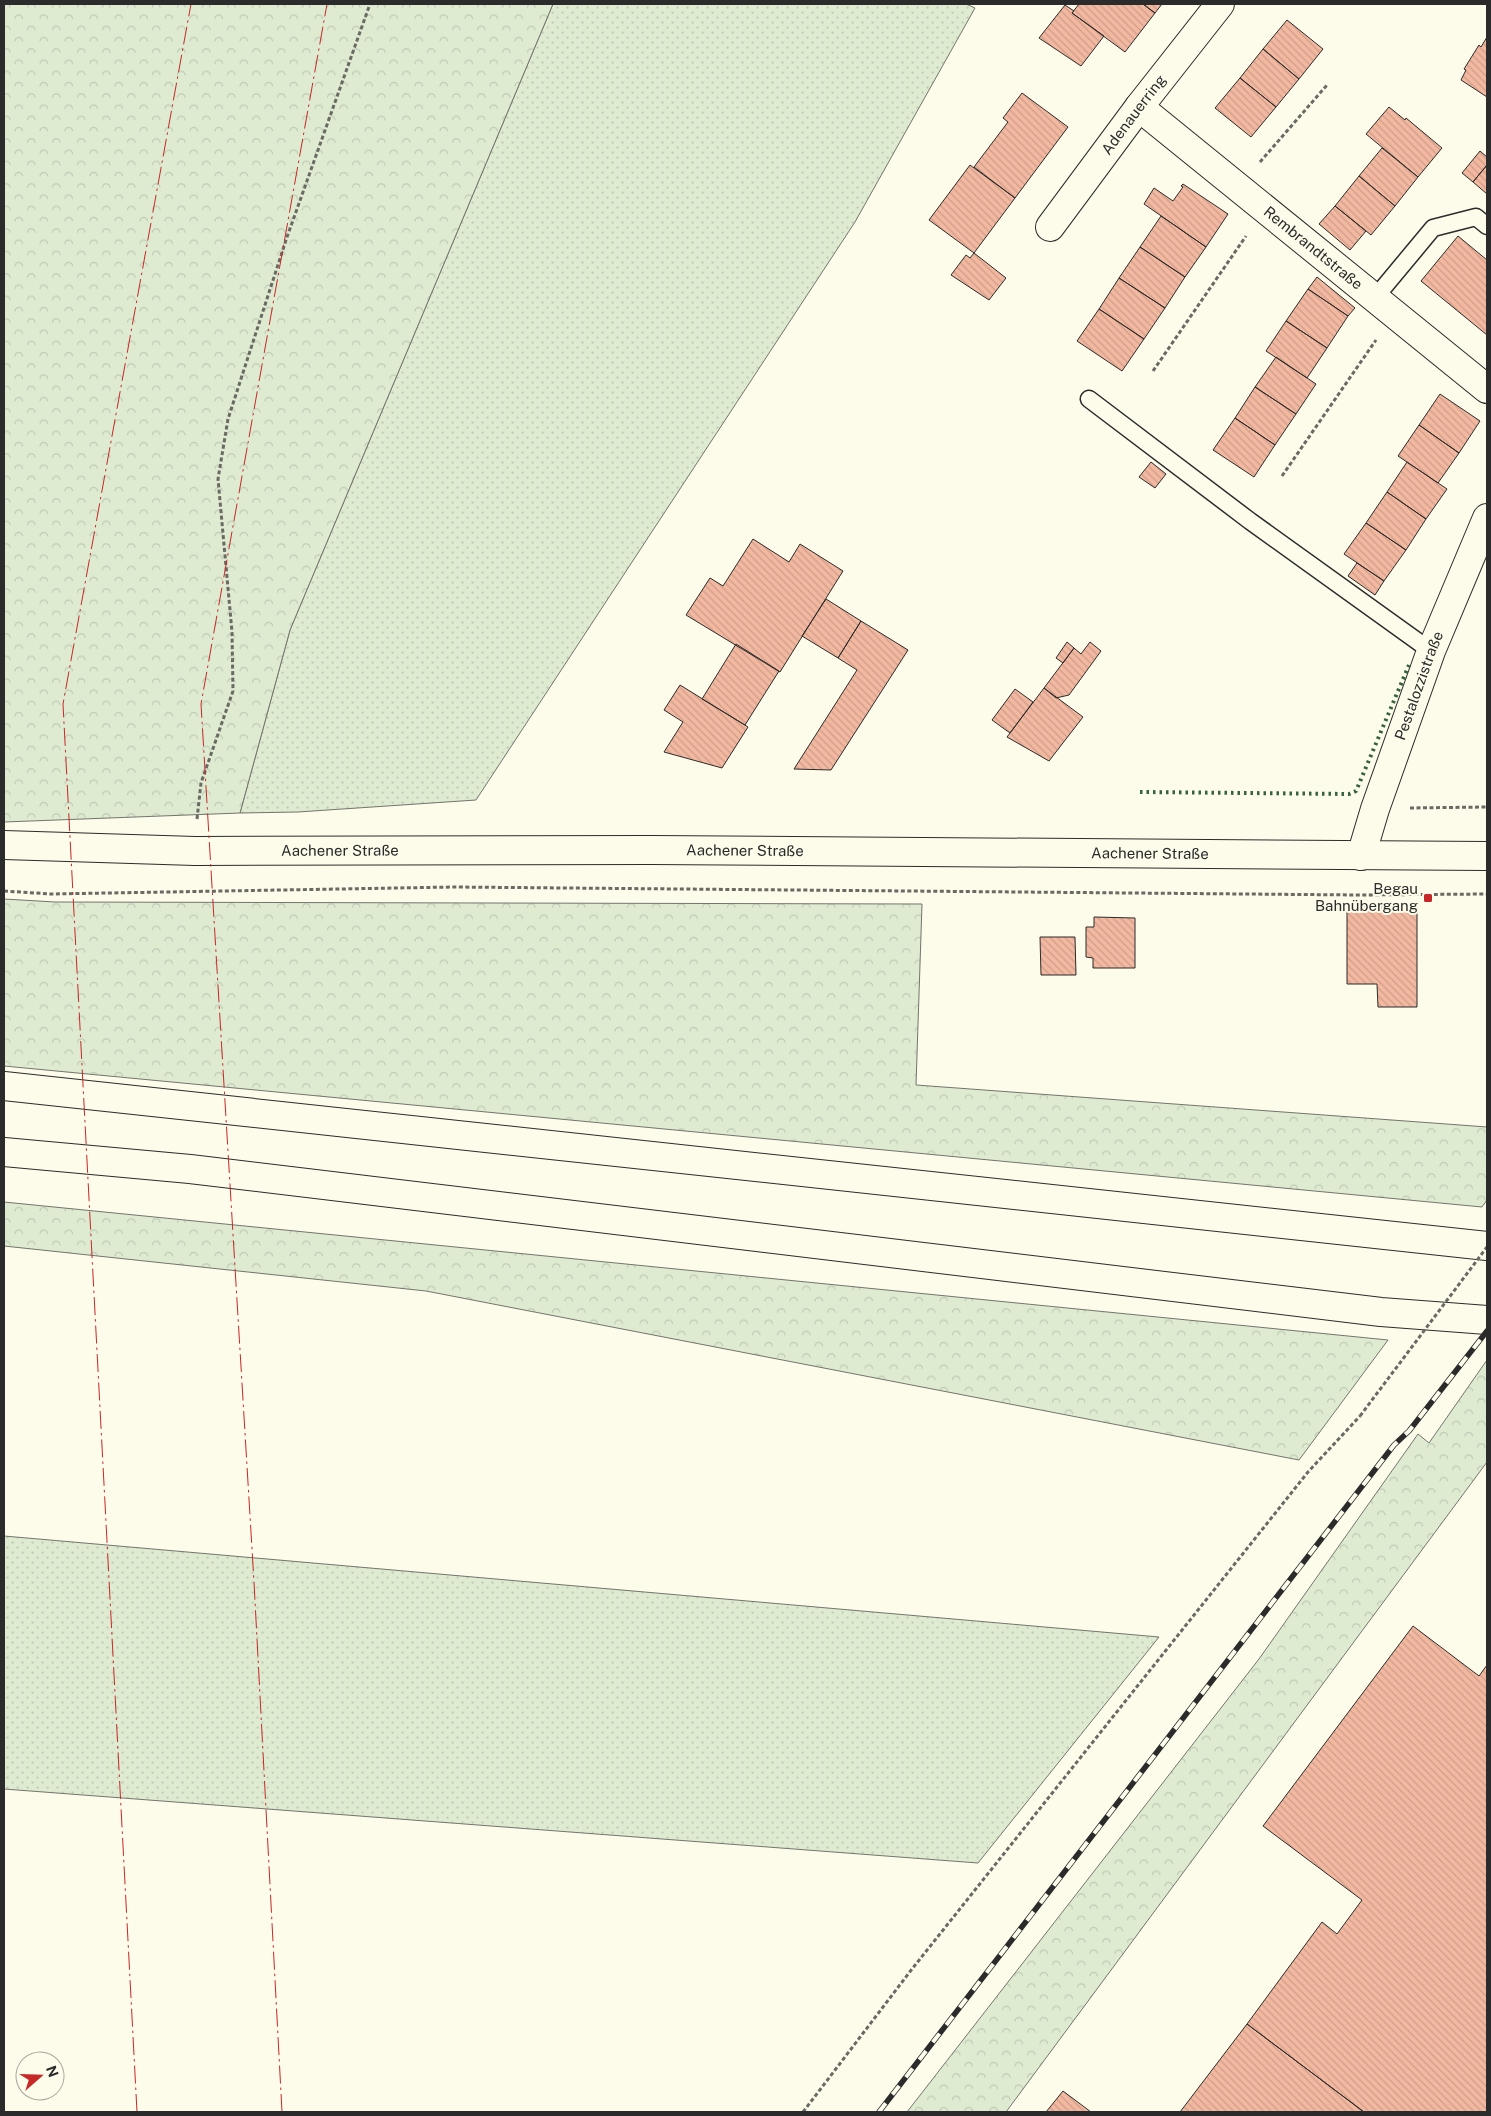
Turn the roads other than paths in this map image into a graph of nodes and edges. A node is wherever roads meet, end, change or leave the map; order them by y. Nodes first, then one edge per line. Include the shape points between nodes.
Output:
1 (1220, 4) edge
2 (1139, 107) junction
3 (1487, 226) edge
4 (1050, 227) dead end
5 (1384, 307) junction
6 (1487, 389) edge
7 (1089, 399) dead end
8 (1487, 518) edge
9 (1431, 651) junction
10 (4, 845) edge
11 (1361, 856) junction
12 (1487, 856) edge
13 (4, 1086) edge
14 (4, 1152) edge
15 (1487, 1247) edge
16 (1487, 1320) edge

1 - 2 main road, Adenauerring
2 - 4 main road, Adenauerring
2 - 5 main road, Rembrandtstraße
3 - 5 lane via 1476,217 1433,228
5 - 6 main road, Rembrandtstraße
7 - 9 lane via 1250,521
8 - 9 main road, Pestalozzistraße
9 - 11 main road, Pestalozzistraße
10 - 11 main road, Aachener Straße via 196,851 661,850
11 - 12 main road, Aachener Straße
13 - 15 main road
14 - 16 main road via 190,1169 1372,1311

